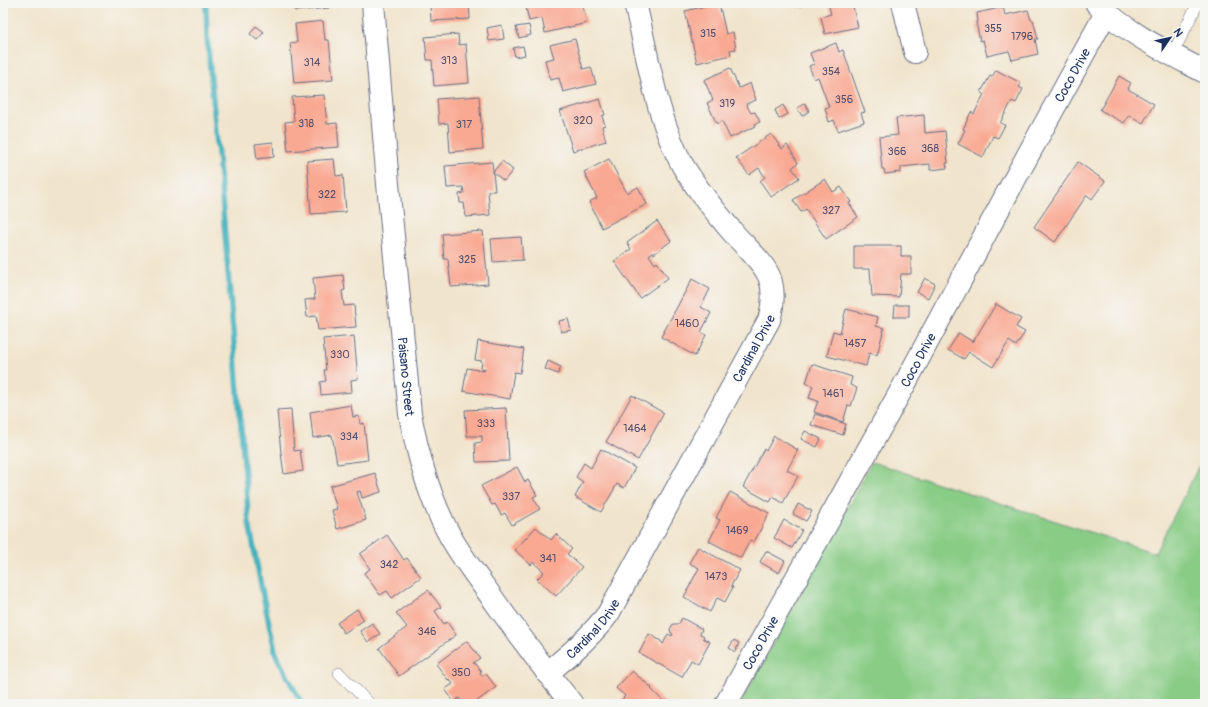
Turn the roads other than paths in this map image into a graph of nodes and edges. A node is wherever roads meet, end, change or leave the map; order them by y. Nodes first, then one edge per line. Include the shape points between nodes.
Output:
1 (373, 3) edge
2 (635, 3) edge
3 (903, 3) edge
4 (1198, 3) edge
5 (1101, 8) edge
6 (915, 52) dead end
7 (1172, 55) junction
8 (1205, 72) edge
9 (339, 673) dead end
10 (547, 673) junction
11 (370, 704) edge
12 (572, 704) edge
13 (726, 704) edge

1 - 10 street, Paisano Street via 410,414 416,447 426,480 450,536 472,571
2 - 10 street, Cardinal Drive via 661,114 672,142 684,166 716,213 768,275 773,290 773,306 769,320 608,614 579,647
3 - 6 street
4 - 7 lane
5 - 7 street via 1130,32
5 - 13 street, Coco Drive via 1017,174 907,380
7 - 8 street
9 - 11 lane
10 - 12 street, Paisano Street

